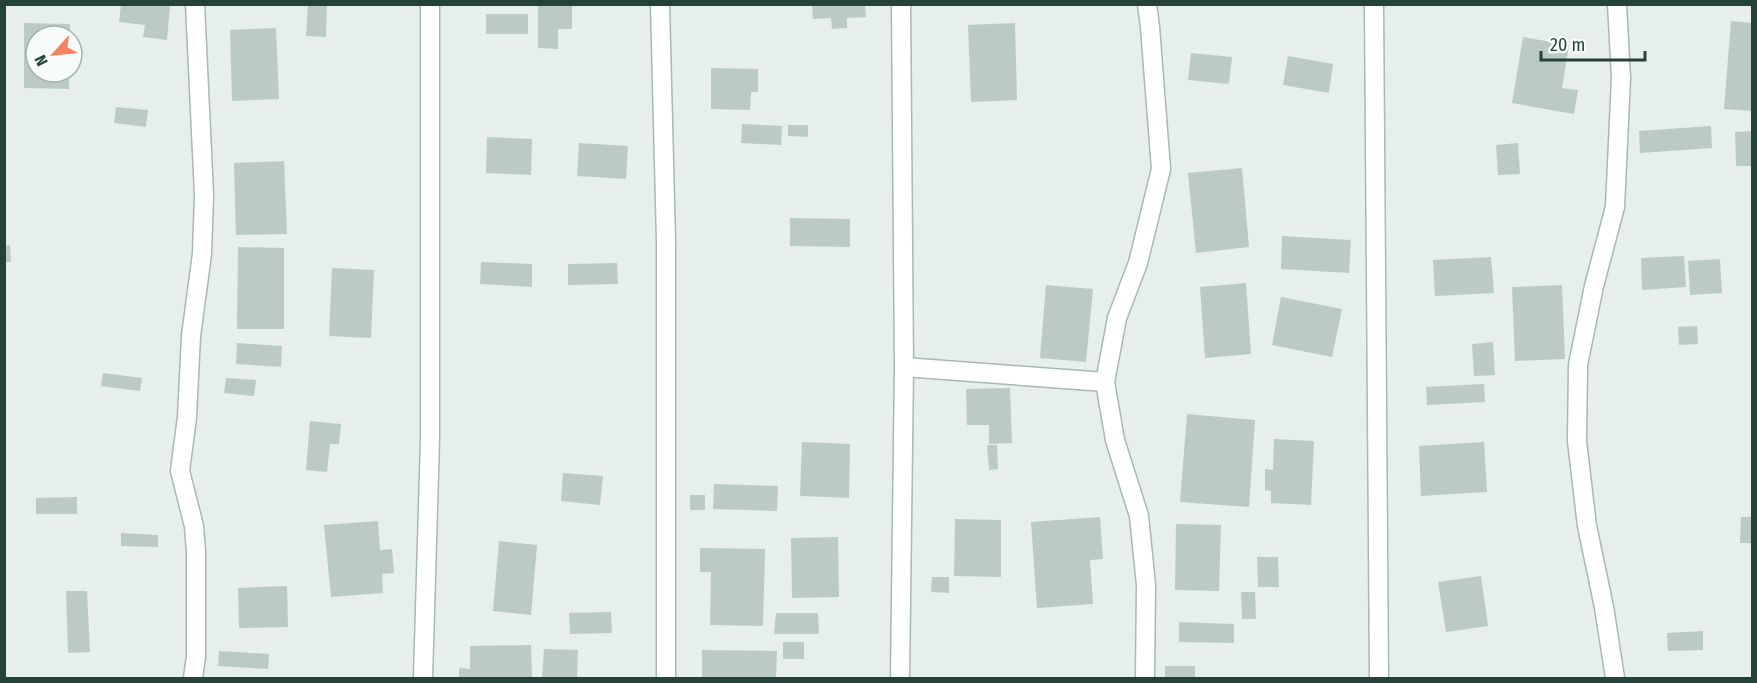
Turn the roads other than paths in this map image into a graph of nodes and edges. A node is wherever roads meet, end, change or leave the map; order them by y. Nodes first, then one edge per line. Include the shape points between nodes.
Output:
1 (195, 4) edge
2 (430, 4) edge
3 (660, 4) edge
4 (901, 4) edge
5 (1147, 4) edge
6 (1374, 4) edge
7 (1617, 4) edge
8 (904, 367) junction
9 (1105, 382) junction
10 (193, 678) edge
11 (423, 678) edge
12 (666, 678) edge
13 (900, 678) edge
14 (1145, 678) edge
15 (1380, 678) edge
16 (1615, 678) edge

1 - 10 street via 204,195 202,254 180,471 194,526 196,552
2 - 11 street via 430,439
3 - 12 street via 666,242
4 - 8 street
5 - 9 street via 1161,169 1138,263 1117,318
6 - 15 street
7 - 16 street via 1621,78 1615,207 1578,365 1577,441 1587,526
8 - 9 street
8 - 13 street
9 - 14 street via 1115,440 1139,516 1146,585

